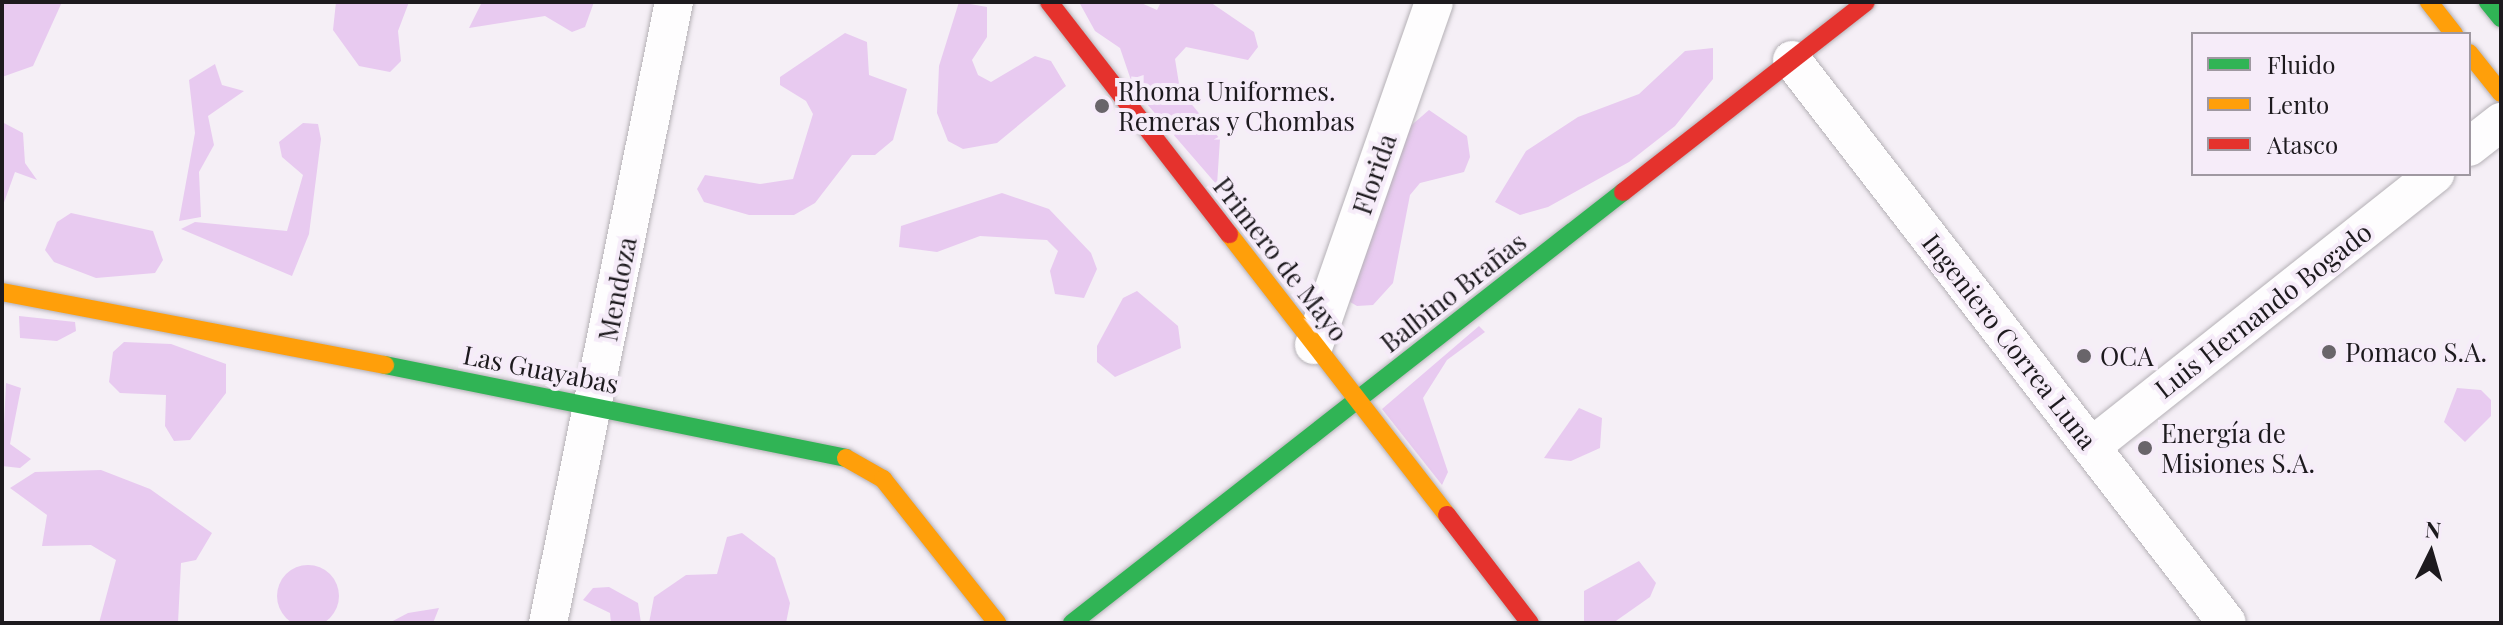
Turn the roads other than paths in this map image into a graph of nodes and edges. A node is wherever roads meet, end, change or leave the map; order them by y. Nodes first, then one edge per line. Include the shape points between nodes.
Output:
1 (674, 2) edge
2 (1049, 2) edge
3 (1434, 2) edge
4 (1866, 2) edge
5 (2429, 2) edge
6 (2488, 2) edge
7 (2501, 18) edge
8 (2452, 32) edge
9 (2471, 56) edge
10 (1792, 60) junction
11 (2501, 93) edge
12 (2501, 122) edge
13 (2471, 145) edge
14 (2432, 176) edge
15 (2, 292) edge
16 (1314, 345) junction
17 (1357, 400) junction
18 (593, 405) junction
19 (2092, 446) junction
20 (548, 623) edge
21 (997, 623) edge
22 (1072, 623) edge
23 (1530, 623) edge
24 (2227, 623) edge

1 - 18 street, Mendoza
2 - 16 street, Primero de Mayo
3 - 16 street, Florida
4 - 10 street, Balbino Brañas
5 - 8 street
6 - 7 street
9 - 11 street
10 - 17 street, Balbino Brañas
10 - 19 street, Ingeniero Correa Luna
12 - 13 street
14 - 19 street, Luis Hernando Bogado
15 - 18 street, Las Guayabas
16 - 17 street, Primero de Mayo
17 - 22 street, Balbino Brañas
17 - 23 street, Primero de Mayo
18 - 20 street, Mendoza
18 - 21 street, Las Guayabas via 830,449 883,479
19 - 24 street, Ingeniero Correa Luna

